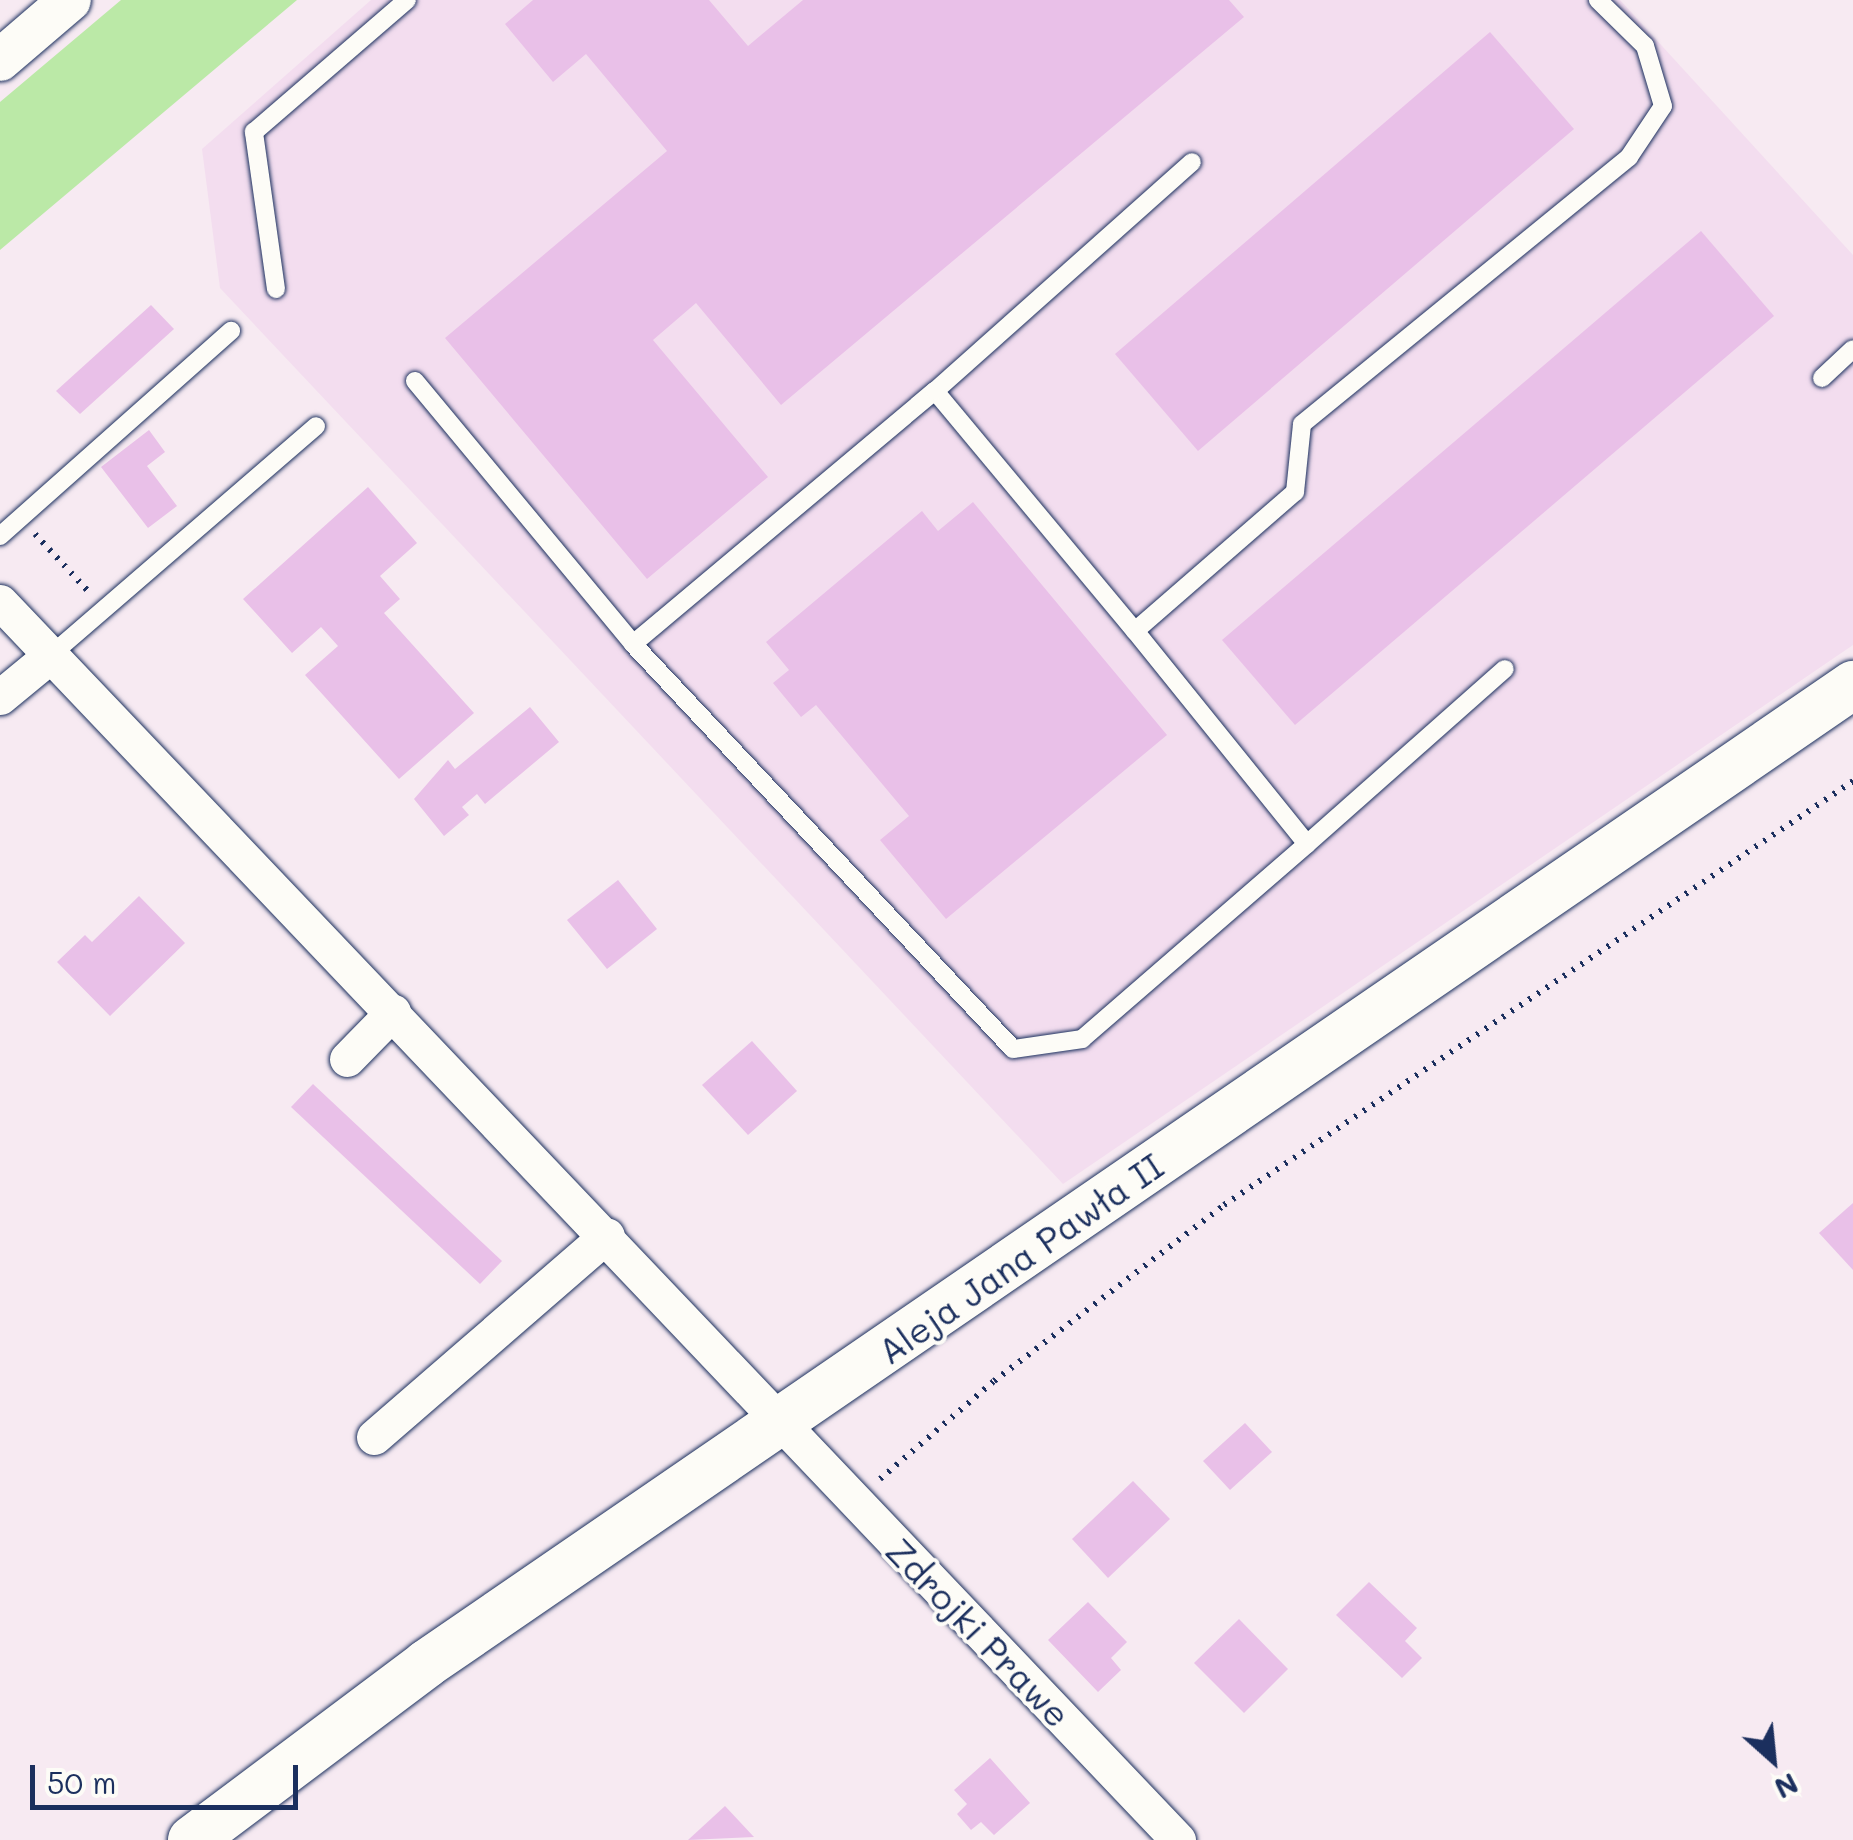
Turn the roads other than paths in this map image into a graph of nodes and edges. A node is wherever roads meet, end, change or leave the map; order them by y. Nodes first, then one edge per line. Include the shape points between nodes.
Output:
1 (70, 0) edge
2 (407, 0) edge
3 (1598, 0) edge
4 (0, 60) edge
5 (1192, 162) dead end
6 (276, 289) dead end
7 (230, 330) dead end
8 (1853, 349) edge
9 (1822, 378) dead end
10 (415, 381) dead end
11 (935, 391) junction
12 (316, 426) dead end
13 (0, 536) edge
14 (0, 602) edge
15 (1135, 631) junction
16 (634, 644) junction
17 (51, 655) junction
18 (1505, 669) dead end
19 (1853, 685) edge
20 (0, 697) edge
21 (1307, 844) junction
22 (393, 1012) junction
23 (347, 1059) dead end
24 (606, 1235) junction
25 (783, 1421) junction
26 (374, 1436) dead end
27 (192, 1840) edge
28 (1178, 1840) edge

1 - 4 street
2 - 6 lane via 254,132
3 - 15 lane via 1645,46 1664,106 1629,157 1302,424 1295,492
5 - 11 lane
7 - 13 lane
8 - 9 lane
10 - 16 lane
11 - 15 lane
11 - 16 lane
12 - 17 lane
14 - 17 street, Zdrojki Prawe
15 - 21 lane
16 - 21 lane via 1013,1049 1082,1039
17 - 20 street
17 - 22 street, Zdrojki Prawe
18 - 21 lane
19 - 25 main road, Aleja Jana Pawła II
22 - 23 street
22 - 24 street, Zdrojki Prawe
24 - 25 street, Zdrojki Prawe
24 - 26 street
25 - 27 main road, Aleja Jana Pawła II via 426,1664
25 - 28 street, Zdrojki Prawe via 852,1502

